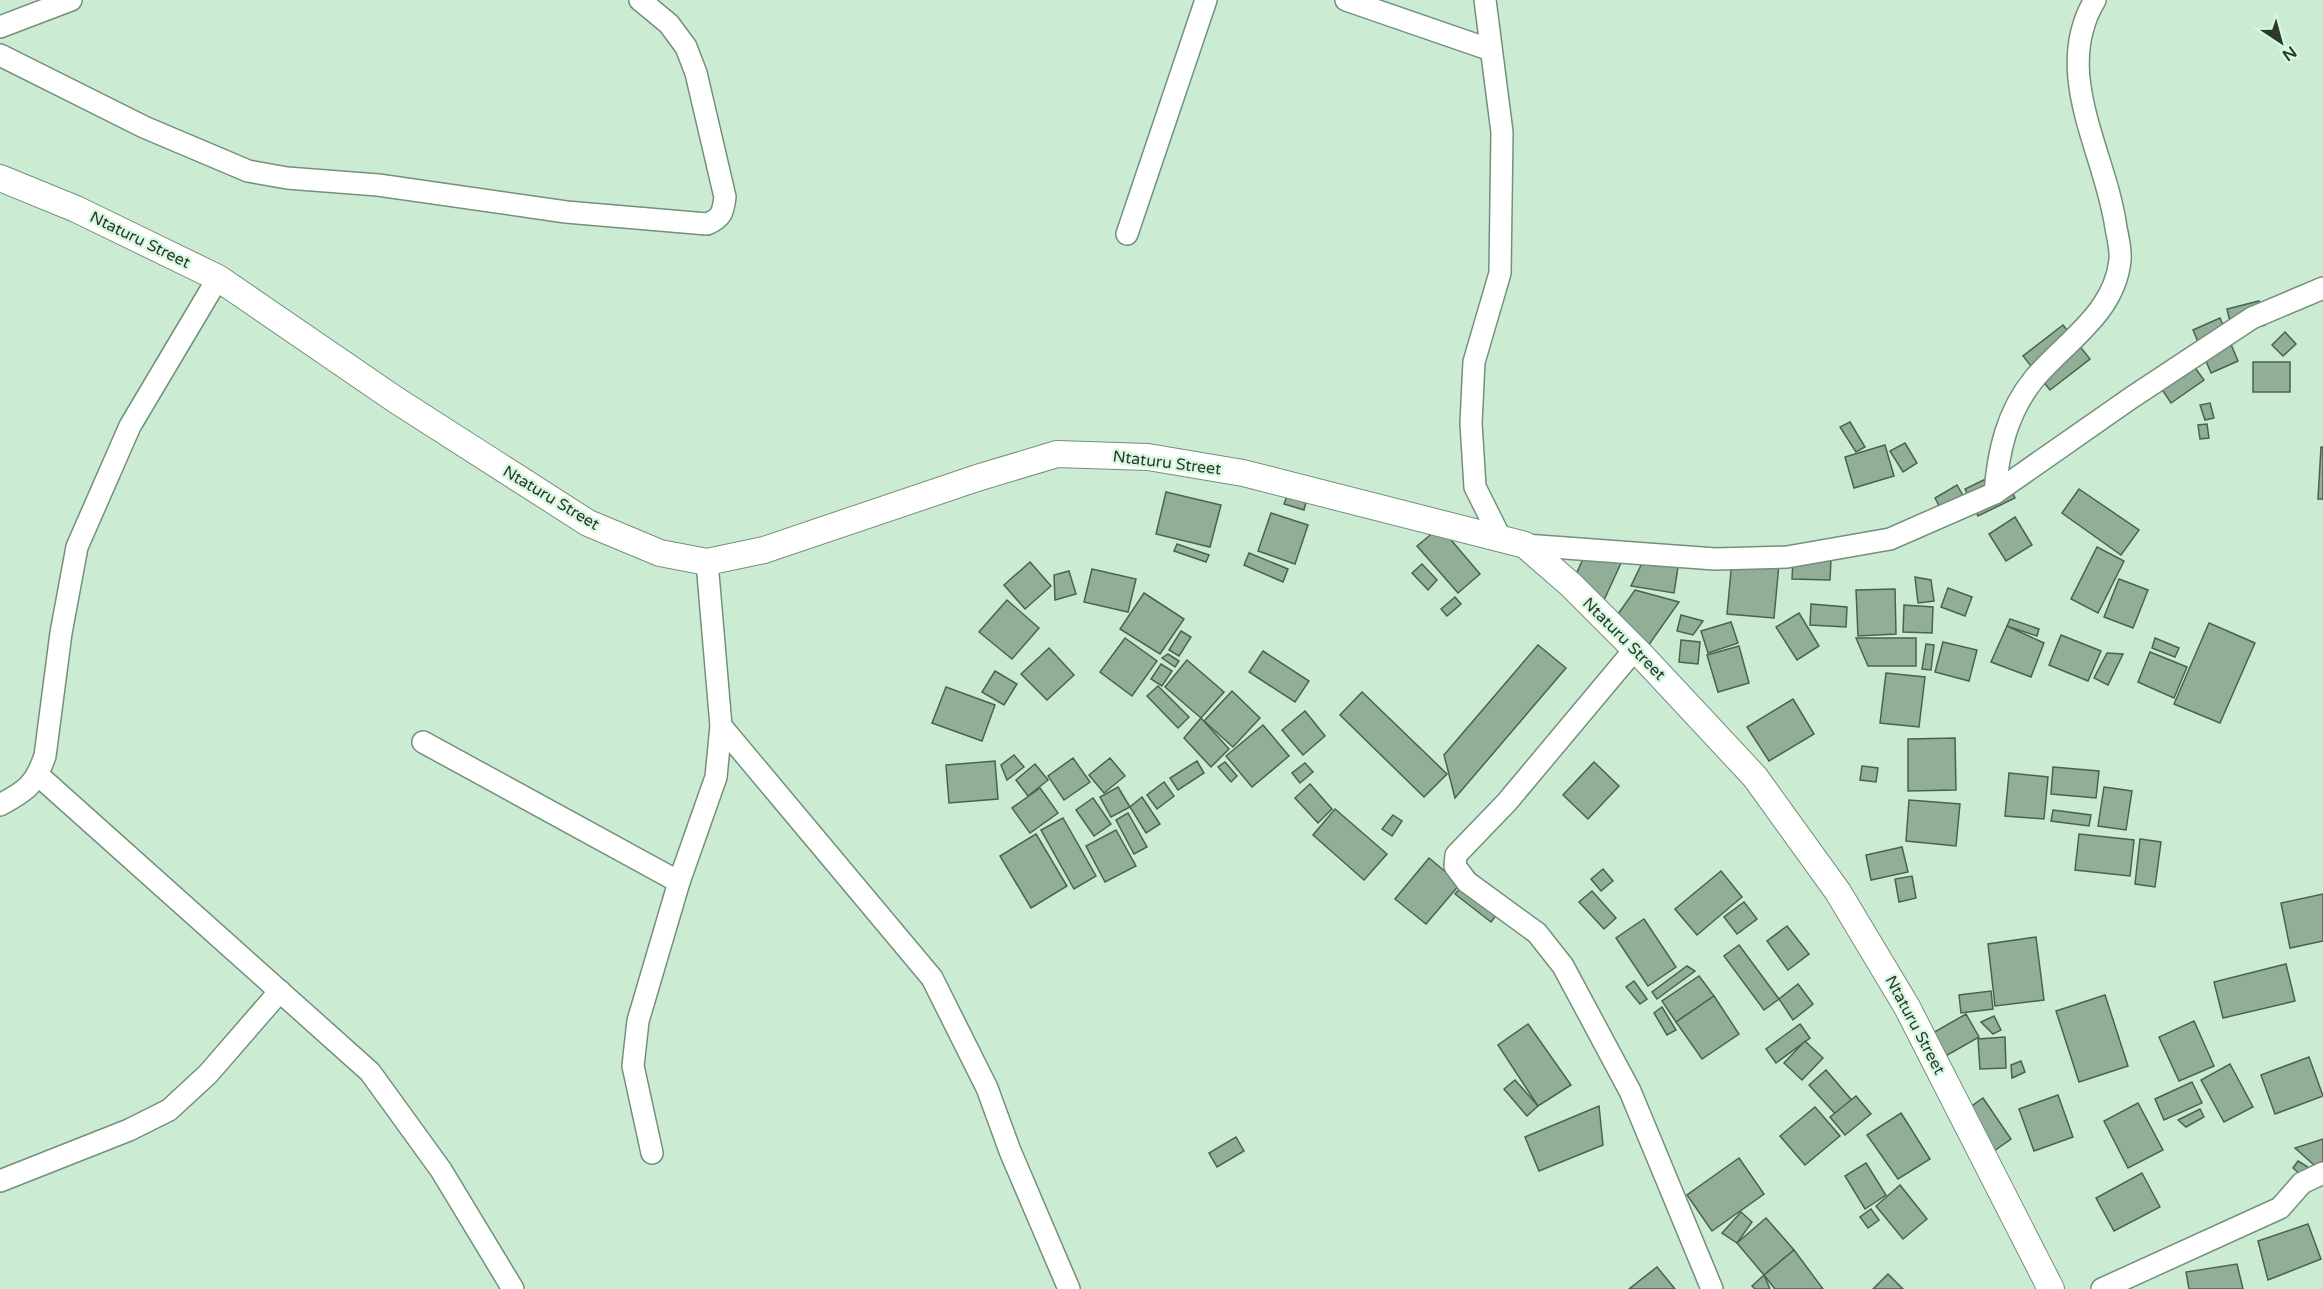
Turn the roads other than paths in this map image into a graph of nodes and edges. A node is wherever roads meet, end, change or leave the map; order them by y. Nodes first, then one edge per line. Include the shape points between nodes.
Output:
1 (71, 0) edge
2 (640, 0) edge
3 (1206, 0) edge
4 (1346, 0) edge
5 (1485, 0) edge
6 (2095, 0) edge
7 (0, 27) edge
8 (1491, 50) junction
9 (0, 55) edge
10 (0, 178) edge
11 (1127, 234) dead end
12 (218, 278) junction
13 (2323, 288) edge
14 (1995, 494) junction
15 (1500, 537) junction
16 (1526, 546) junction
17 (707, 562) junction
18 (1635, 649) junction
19 (721, 726) junction
20 (423, 742) dead end
21 (38, 775) junction
22 (0, 805) edge
23 (679, 882) junction
24 (280, 991) junction
25 (652, 1153) dead end
26 (2323, 1173) edge
27 (0, 1181) edge
28 (513, 1289) edge
29 (1069, 1289) edge
30 (1712, 1289) edge
31 (2051, 1289) edge
32 (2102, 1289) edge

1 - 7 street
2 - 9 street via 669,24 686,47 696,73 726,197 723,212 707,224 566,212 248,171 144,127
3 - 11 street
4 - 8 street
5 - 8 street
6 - 14 street via 2078,44 2078,72 2083,105 2114,209 2120,259 2114,287 2100,312 2033,381 2008,423 1998,455
8 - 15 street via 1502,132 1500,273 1474,362 1471,423 1475,487
10 - 12 street, Ntaturu Street via 76,209
12 - 17 street, Ntaturu Street via 396,400 588,523 660,553
12 - 21 street via 130,426 77,547 45,756
13 - 14 street via 2252,318
14 - 16 street via 1890,539 1787,556 1715,559
15 - 16 street, Ntaturu Street
15 - 17 street, Ntaturu Street via 1243,473 1148,458 1057,454 764,550
16 - 18 street, Ntaturu Street
17 - 19 street
18 - 30 street via 1507,802 1456,855 1455,866 1467,882 1537,933 1563,966 1630,1091
18 - 31 street, Ntaturu Street via 1755,777 1838,891 1907,1007
19 - 23 street via 716,777
19 - 29 street via 932,978 987,1088
20 - 23 street
21 - 22 street via 27,790
21 - 24 street
23 - 25 street via 636,1032 633,1066
24 - 27 street via 208,1074 169,1110
24 - 28 street via 370,1072 441,1170
26 - 32 street via 2302,1183 2280,1208

